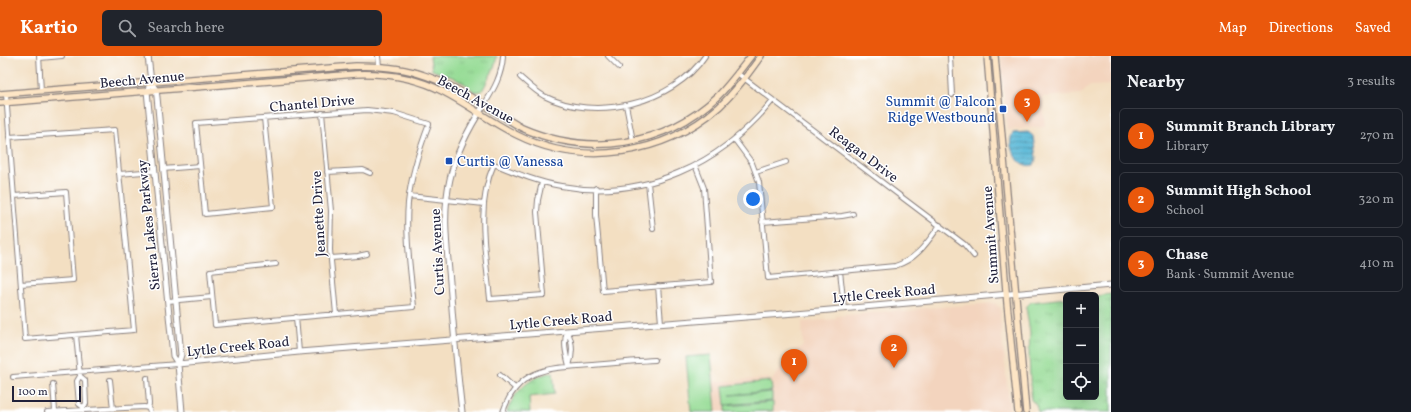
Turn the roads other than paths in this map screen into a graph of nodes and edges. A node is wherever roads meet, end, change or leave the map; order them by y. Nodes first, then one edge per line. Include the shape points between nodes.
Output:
1 (62, 56) edge
2 (148, 56) edge
3 (378, 56) edge
4 (503, 56) edge
5 (608, 56) edge
6 (705, 56) edge
7 (751, 56) edge
8 (761, 56) edge
9 (950, 56) edge
10 (987, 56) edge
11 (995, 56) edge
12 (39, 57) edge
13 (378, 66) junction
14 (619, 67) dead end
15 (738, 73) junction
16 (520, 77) dead end
17 (745, 79) junction
18 (151, 82) junction
19 (156, 90) junction
20 (41, 91) junction
21 (147, 91) junction
22 (3, 94) edge
23 (952, 94) dead end
24 (773, 100) junction
25 (0, 103) edge
26 (7, 103) junction
27 (484, 105) junction
28 (626, 105) junction
29 (322, 113) junction
30 (479, 113) junction
31 (264, 118) junction
32 (9, 137) junction
33 (735, 140) junction
34 (633, 141) junction
35 (786, 162) dead end
36 (695, 165) junction
37 (200, 166) junction
38 (163, 169) junction
39 (155, 170) junction
40 (327, 172) junction
41 (756, 172) junction
42 (370, 173) dead end
43 (119, 174) junction
44 (542, 182) junction
45 (648, 183) junction
46 (596, 188) junction
47 (14, 196) junction
48 (409, 196) junction
49 (446, 200) junction
50 (484, 204) junction
51 (853, 214) dead end
52 (762, 222) junction
53 (940, 225) junction
54 (652, 228) dead end
55 (367, 254) dead end
56 (974, 256) dead end
57 (331, 258) junction
58 (276, 264) dead end
59 (840, 271) junction
60 (21, 284) junction
61 (1111, 285) edge
62 (658, 286) junction
63 (1006, 294) junction
64 (1016, 294) junction
65 (212, 298) junction
66 (176, 300) junction
67 (168, 301) junction
68 (844, 308) junction
69 (336, 314) junction
70 (296, 317) junction
71 (661, 324) junction
72 (567, 331) junction
73 (76, 335) junction
74 (455, 340) junction
75 (299, 352) junction
76 (655, 360) dead end
77 (178, 364) junction
78 (569, 366) junction
79 (80, 374) junction
80 (500, 375) dead end
81 (13, 377) dead end
82 (147, 378) dead end
83 (110, 380) dead end
84 (53, 384) dead end
85 (515, 388) junction
86 (83, 409) junction
87 (113, 409) junction
88 (149, 410) edge
89 (58, 411) edge
90 (47, 412) edge
91 (182, 412) edge
92 (462, 412) edge
93 (503, 412) edge
94 (1018, 412) edge
95 (1026, 412) edge

1 - 12 street
2 - 18 street, Sierra Lakes Parkway
3 - 13 street
4 - 27 street, Curtis Avenue via 498,82
5 - 14 street
6 - 28 street via 669,88
7 - 15 main road, Beech Avenue
8 - 17 main road, Beech Avenue
9 - 23 street
10 - 63 main road, Summit Avenue
11 - 64 main road, Summit Avenue
12 - 20 street
13 - 18 main road, Beech Avenue
13 - 27 main road, Beech Avenue via 415,72 452,87
15 - 17 street, Reagan Drive
15 - 34 main road, Beech Avenue via 718,96 685,121
16 - 28 street via 536,91 561,102 595,108
17 - 24 street, Reagan Drive
17 - 30 main road, Beech Avenue via 719,107 689,128 671,138 621,152 587,153 550,147 519,136
18 - 19 street, Sierra Lakes Parkway
18 - 20 main road, Beech Avenue
18 - 21 street, Sierra Lakes Parkway
19 - 21 main road, Beech Avenue
19 - 30 main road, Beech Avenue via 379,74 435,88
19 - 38 street, Sierra Lakes Parkway
20 - 22 main road, Beech Avenue
21 - 26 main road, Beech Avenue
21 - 39 street, Sierra Lakes Parkway
22 - 26 street
24 - 33 street via 755,122
24 - 53 street, Reagan Drive
25 - 26 main road, Beech Avenue
26 - 32 street
27 - 30 street, Curtis Avenue
27 - 34 main road, Beech Avenue via 522,128 551,139 599,145
28 - 34 street
29 - 31 street, Chantel Drive
29 - 40 street, Jeanette Drive
29 - 48 street, Chantel Drive via 381,111 429,124 416,160
30 - 49 street, Curtis Avenue via 457,154
31 - 37 street, Chantel Drive via 196,123
31 - 37 street via 273,207 205,214
32 - 43 street via 115,130
32 - 47 street
33 - 36 street
33 - 41 street
35 - 41 street
36 - 45 street
36 - 62 street via 704,188 711,282
37 - 38 street
38 - 66 street, Sierra Lakes Parkway
39 - 43 street
39 - 67 street, Sierra Lakes Parkway
40 - 42 street via 363,170
40 - 57 street, Jeanette Drive via 331,211
41 - 52 street
43 - 73 street via 134,330
44 - 46 street via 567,187
44 - 50 street via 494,164 486,187
44 - 50 street via 537,209 544,295 490,299 483,225
45 - 46 street via 617,188
45 - 54 street
46 - 62 street via 602,291
47 - 60 street
47 - 60 street via 66,192 73,280
48 - 49 street
48 - 69 street via 408,232 414,306
49 - 50 street
49 - 74 street, Curtis Avenue via 445,222
51 - 52 street
52 - 59 street via 768,278
53 - 56 street, Reagan Drive via 964,244
53 - 59 street via 921,251 902,264 887,268
55 - 57 street
57 - 69 street, Jeanette Drive
58 - 65 street via 210,271
59 - 68 street
60 - 73 street via 25,339
61 - 64 street, Lytle Creek Road
62 - 71 street
63 - 64 street, Lytle Creek Road
63 - 68 street, Lytle Creek Road
63 - 94 main road, Summit Avenue
64 - 95 main road, Summit Avenue
65 - 66 street
65 - 70 street via 215,325
66 - 67 street
66 - 77 street, Sierra Lakes Parkway via 181,355
67 - 77 street, Sierra Lakes Parkway via 173,356
68 - 71 street, Lytle Creek Road
69 - 70 street
70 - 75 street
71 - 72 street, Lytle Creek Road
72 - 74 street, Lytle Creek Road
72 - 78 street via 564,339
72 - 78 street via 572,338 573,355
73 - 79 street
74 - 75 street, Lytle Creek Road
74 - 92 street, Curtis Avenue
75 - 77 street, Lytle Creek Road
76 - 78 street
77 - 79 street, Lytle Creek Road
77 - 91 street, Sierra Lakes Parkway
78 - 85 street via 540,371
79 - 81 street, Lytle Creek Road
79 - 86 street via 77,381 79,404
79 - 86 street via 85,380 86,404
80 - 85 street
82 - 88 street
83 - 87 street
84 - 89 street
85 - 93 street
86 - 87 street
86 - 89 street
87 - 88 street via 144,407
89 - 90 street

